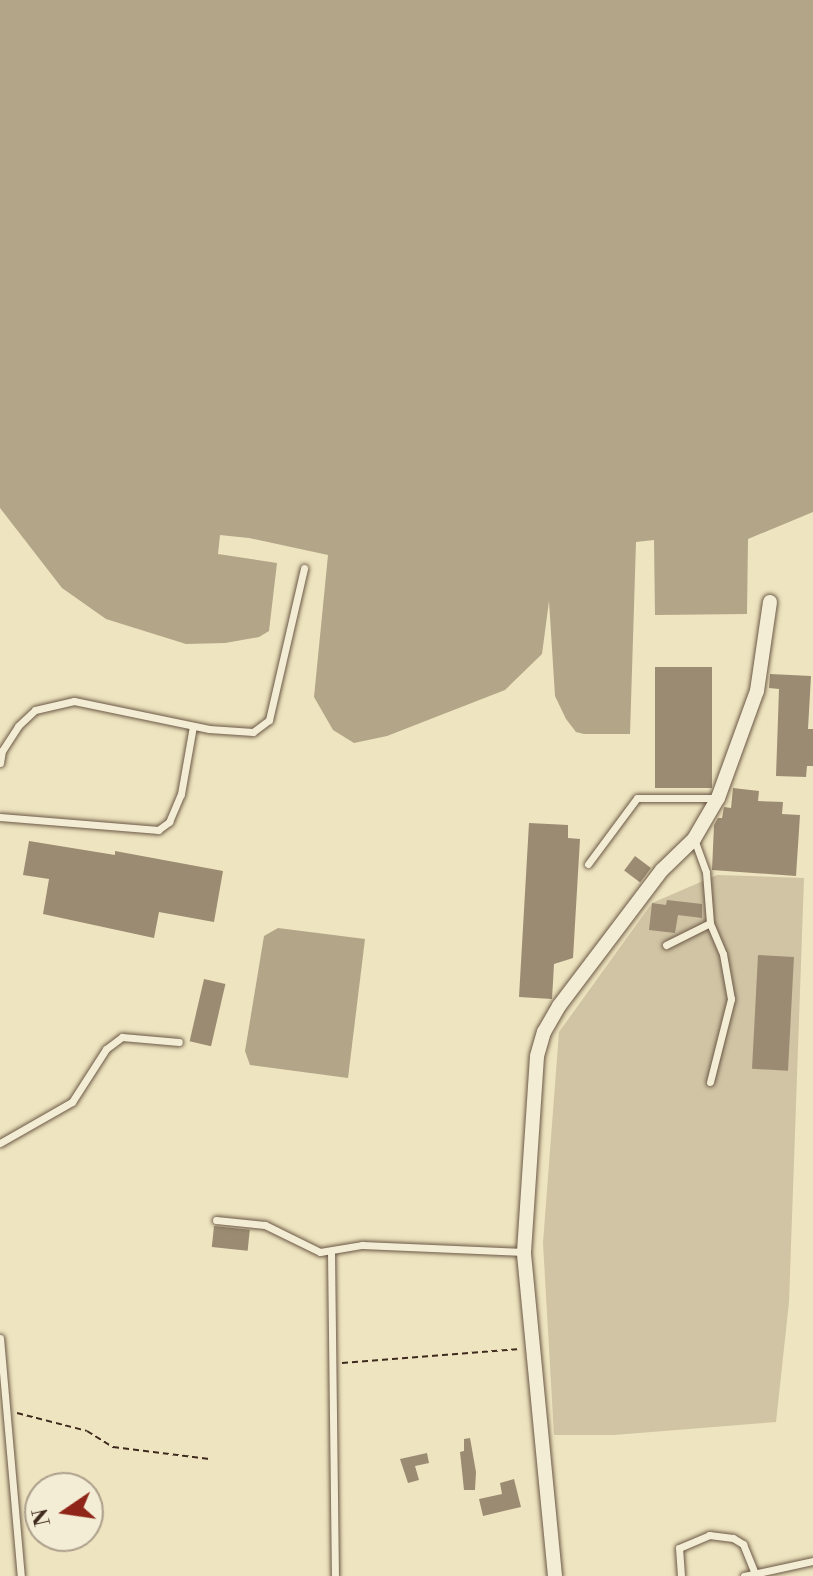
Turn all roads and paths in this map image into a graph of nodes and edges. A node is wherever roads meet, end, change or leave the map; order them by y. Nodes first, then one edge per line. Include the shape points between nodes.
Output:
1 (304, 568) dead end
2 (770, 602) dead end
3 (193, 726) junction
4 (0, 763) edge
5 (718, 798) junction
6 (0, 817) edge
7 (694, 839) junction
8 (588, 864) dead end
9 (710, 923) junction
10 (666, 945) dead end
11 (179, 1042) dead end
12 (710, 1082) dead end
13 (0, 1143) edge
14 (216, 1220) dead end
15 (331, 1252) junction
16 (524, 1252) junction
17 (0, 1338) edge
18 (533, 1348) junction
19 (333, 1364) junction
20 (6, 1410) junction
21 (209, 1459) dead end
22 (813, 1561) edge
23 (755, 1574) junction
24 (21, 1576) edge
25 (335, 1576) edge
26 (555, 1576) edge
27 (681, 1576) edge
28 (744, 1576) edge

1 - 3 lane via 269,720 253,732
2 - 5 street via 757,691
3 - 4 lane via 74,701 35,710 18,726
3 - 6 lane via 181,794 169,822 158,830
5 - 7 street
5 - 8 lane via 637,798
7 - 9 lane via 706,872
7 - 16 street via 662,870 544,1032 531,1107
9 - 10 lane
9 - 12 lane via 723,954 731,999
11 - 13 lane via 122,1037 106,1049 72,1102
14 - 15 lane via 265,1225
15 - 16 lane via 362,1245
15 - 19 lane
16 - 18 street
17 - 20 lane
18 - 19 path
18 - 26 street
19 - 25 lane
20 - 21 path via 87,1431 113,1447
20 - 24 lane
22 - 23 lane
23 - 27 lane via 743,1544 709,1535 679,1548
23 - 28 lane

